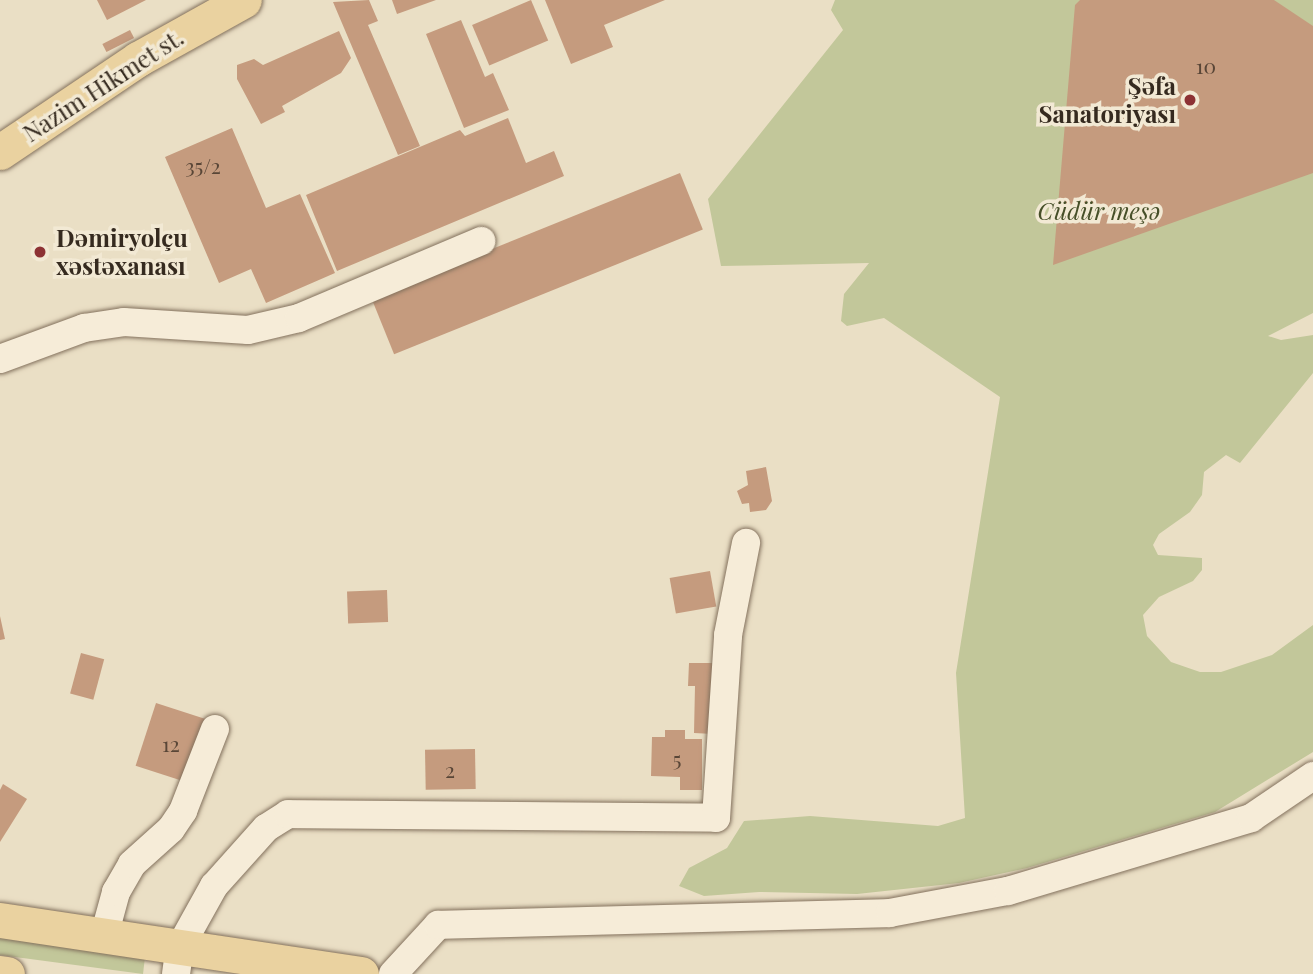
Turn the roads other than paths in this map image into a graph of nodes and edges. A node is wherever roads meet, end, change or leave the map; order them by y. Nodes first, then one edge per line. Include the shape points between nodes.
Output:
1 (244, 0) edge
2 (0, 152) edge
3 (481, 241) dead end
4 (0, 359) edge
5 (746, 544) dead end
6 (215, 729) dead end
7 (1313, 776) edge
8 (0, 920) edge
9 (104, 936) junction
10 (178, 961) edge
11 (0, 973) edge
12 (6, 974) edge
13 (361, 974) edge
14 (393, 974) edge

1 - 2 main road, Nazim Hikmet st. via 186,30
3 - 4 street via 299,318 248,330 124,322 84,328
5 - 10 street via 729,635 716,818 288,814 234,859 214,886
6 - 9 street via 183,811 171,829 132,864 116,892
7 - 14 street via 1251,818 1008,891 890,913 438,925
8 - 9 main road
9 - 10 main road
10 - 13 main road
11 - 12 main road

